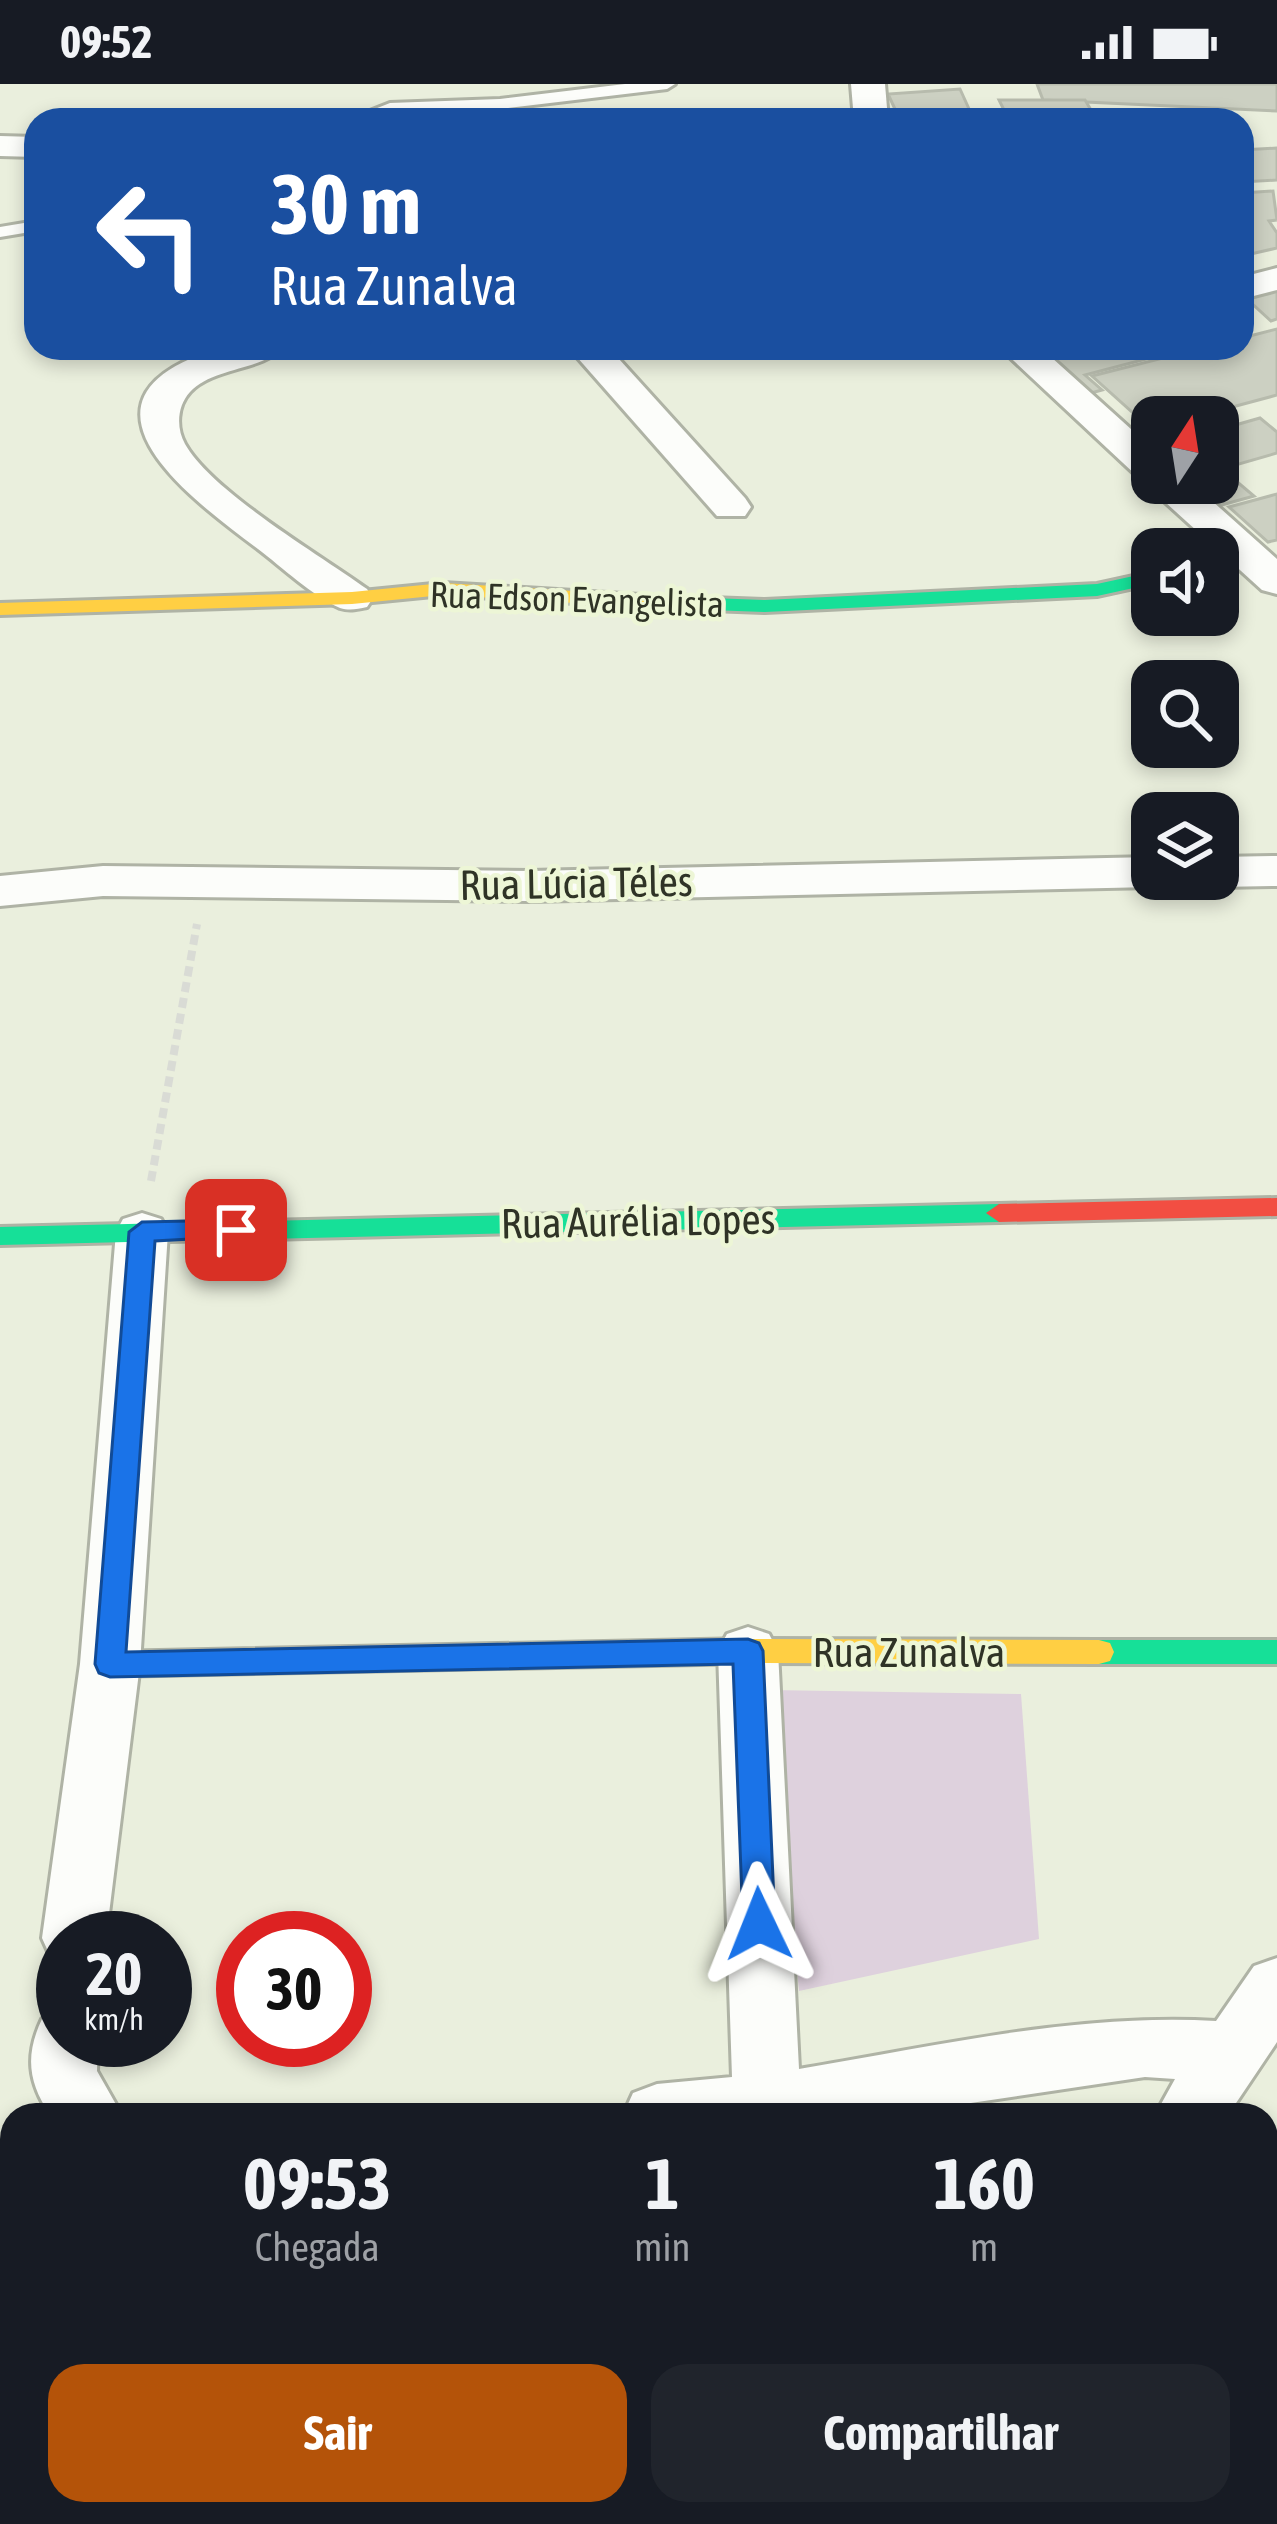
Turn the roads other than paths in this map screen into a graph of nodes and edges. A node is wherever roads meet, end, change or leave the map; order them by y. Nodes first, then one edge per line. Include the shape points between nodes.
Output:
1 (667, 84) edge
2 (390, 108) edge
3 (222, 360) edge
4 (599, 360) edge
5 (1036, 360) edge
6 (1131, 449) edge
7 (1188, 504) edge
8 (731, 507) dead end
9 (1248, 568) edge
10 (1131, 583) edge
11 (352, 598) junction
12 (0, 609) edge
13 (1277, 871) edge
14 (1131, 872) edge
15 (1239, 872) edge
16 (0, 891) edge
17 (1277, 1207) edge
18 (142, 1232) junction
19 (0, 1236) edge
20 (748, 1651) junction
21 (1277, 1652) edge
22 (110, 1664) junction
23 (78, 1911) edge
24 (1277, 1988) edge
25 (1234, 2051) junction
26 (64, 2067) edge
27 (80, 2103) edge
28 (766, 2103) edge
29 (778, 2103) edge
30 (1197, 2103) edge

1 - 2 lane
3 - 11 street via 172,387 158,414 163,441 184,471
4 - 8 street
5 - 6 street
7 - 9 street
10 - 11 street, Rua Edson Evangelista via 765,606 443,589
11 - 12 street, Rua Edson Evangelista
13 - 15 street
14 - 16 street, Rua Lúcia Téles via 530,886 104,881
17 - 18 street, Rua Aurélia Lopes
18 - 19 street, Rua Aurélia Lopes
18 - 22 street
20 - 21 street, Rua Zunalva
20 - 22 street, Rua Zunalva
20 - 28 street
22 - 23 street
24 - 25 street
25 - 29 street via 1082,2054
25 - 30 street
26 - 27 street

